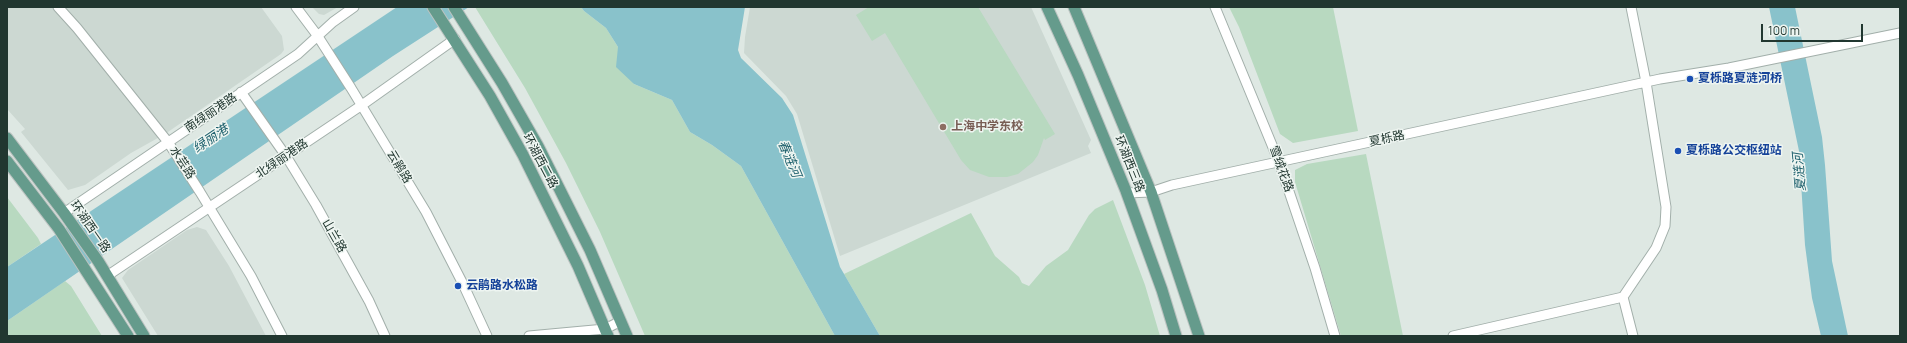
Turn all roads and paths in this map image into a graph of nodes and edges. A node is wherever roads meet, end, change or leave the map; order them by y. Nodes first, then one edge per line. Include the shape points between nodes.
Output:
1 (58, 7) edge
2 (296, 7) edge
3 (354, 7) edge
4 (433, 7) edge
5 (1047, 7) edge
6 (1074, 7) edge
7 (1215, 7) edge
8 (1631, 7) edge
9 (457, 11) edge
10 (1900, 33) edge
11 (317, 35) junction
12 (455, 39) junction
13 (1646, 82) junction
14 (242, 92) junction
15 (362, 105) junction
16 (7, 138) edge
17 (168, 142) junction
18 (286, 156) junction
19 (7, 161) edge
20 (1279, 162) junction
21 (1127, 192) junction
22 (1151, 192) junction
23 (209, 208) junction
24 (68, 217) junction
25 (107, 276) junction
26 (1623, 297) junction
27 (621, 321) junction
28 (606, 332) edge
29 (128, 336) edge
30 (144, 336) edge
31 (282, 336) edge
32 (385, 336) edge
33 (486, 336) edge
34 (529, 336) edge
35 (627, 336) edge
36 (1176, 336) edge
37 (1200, 336) edge
38 (1335, 336) edge
39 (1453, 336) edge
40 (1633, 336) edge

1 - 17 street, 水芸路
2 - 11 street, 云鹃路
3 - 11 street, 南绿丽港路
4 - 12 main road, 环湖西二路
5 - 21 main road, 环湖西三路
6 - 22 main road, 环湖西三路
7 - 20 street, 雪绒花路
8 - 13 street
9 - 27 main road, 环湖西二路 via 502,82 538,146 590,250
10 - 13 street, 夏栎路
11 - 14 street, 南绿丽港路 via 298,54
11 - 15 street, 云鹃路
12 - 15 street, 北绿丽港路
12 - 28 main road, 环湖西二路 via 522,155 578,266
13 - 20 street, 夏栎路
13 - 26 street via 1666,207 1665,226 1656,248
14 - 17 street, 南绿丽港路
14 - 18 street, 山兰路
15 - 18 street, 北绿丽港路
15 - 33 street, 云鹃路 via 426,212
16 - 24 main road, 环湖西一路
17 - 23 street, 水芸路
17 - 24 street, 南绿丽港路
18 - 23 street, 北绿丽港路
18 - 32 street, 山兰路 via 344,253
19 - 29 main road via 59,229
20 - 22 street, 夏栎路 via 1172,185
20 - 38 street, 雪绒花路
21 - 22 street, 夏栎路
21 - 36 main road, 环湖西三路
22 - 37 main road, 环湖西三路
23 - 25 street, 北绿丽港路
23 - 31 street, 水芸路 via 251,276
24 - 25 main road, 环湖西一路
25 - 30 main road, 环湖西一路
26 - 39 street
26 - 40 street
27 - 28 street
27 - 35 main road, 环湖西二路
28 - 34 street

